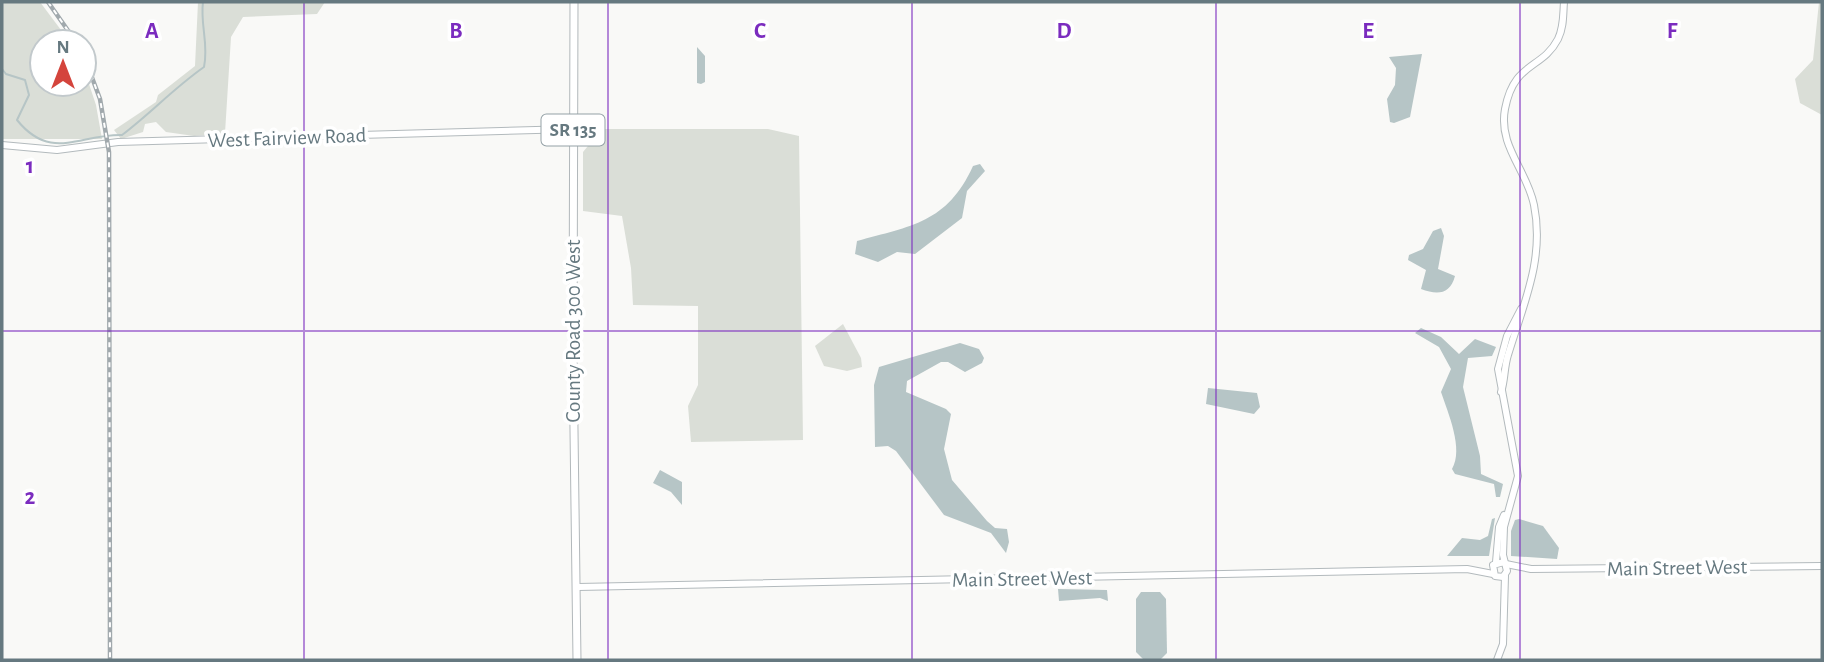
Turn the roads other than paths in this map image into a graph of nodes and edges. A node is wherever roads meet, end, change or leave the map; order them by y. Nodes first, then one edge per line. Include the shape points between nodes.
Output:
1 (574, 2) edge
2 (1564, 2) edge
3 (573, 129) junction
4 (2, 145) edge
5 (1500, 563) junction
6 (1822, 566) edge
7 (1467, 569) junction
8 (1531, 569) junction
9 (1500, 575) junction
10 (578, 587) junction
11 (577, 660) edge
12 (1497, 660) edge

1 - 3 main road, County Road 300 West / SR 135
2 - 5 main road via 1559,38 1513,82 1504,114 1507,145 1526,180 1536,227 1537,261 1507,336 1498,379 1518,476 1507,510
3 - 4 main road, West Fairview Road via 118,142 57,150
3 - 10 main road, County Road 300 West / SR 135
5 - 7 main road, Main Street West
5 - 8 main road, Main Street West
5 - 9 main road
5 - 9 main road
6 - 8 main road, Main Street West
7 - 9 main road, Main Street West
7 - 10 main road, Main Street West
8 - 9 main road, Main Street West
9 - 12 main road via 1503,644
10 - 11 main road, County Road 300 West / SR 135

